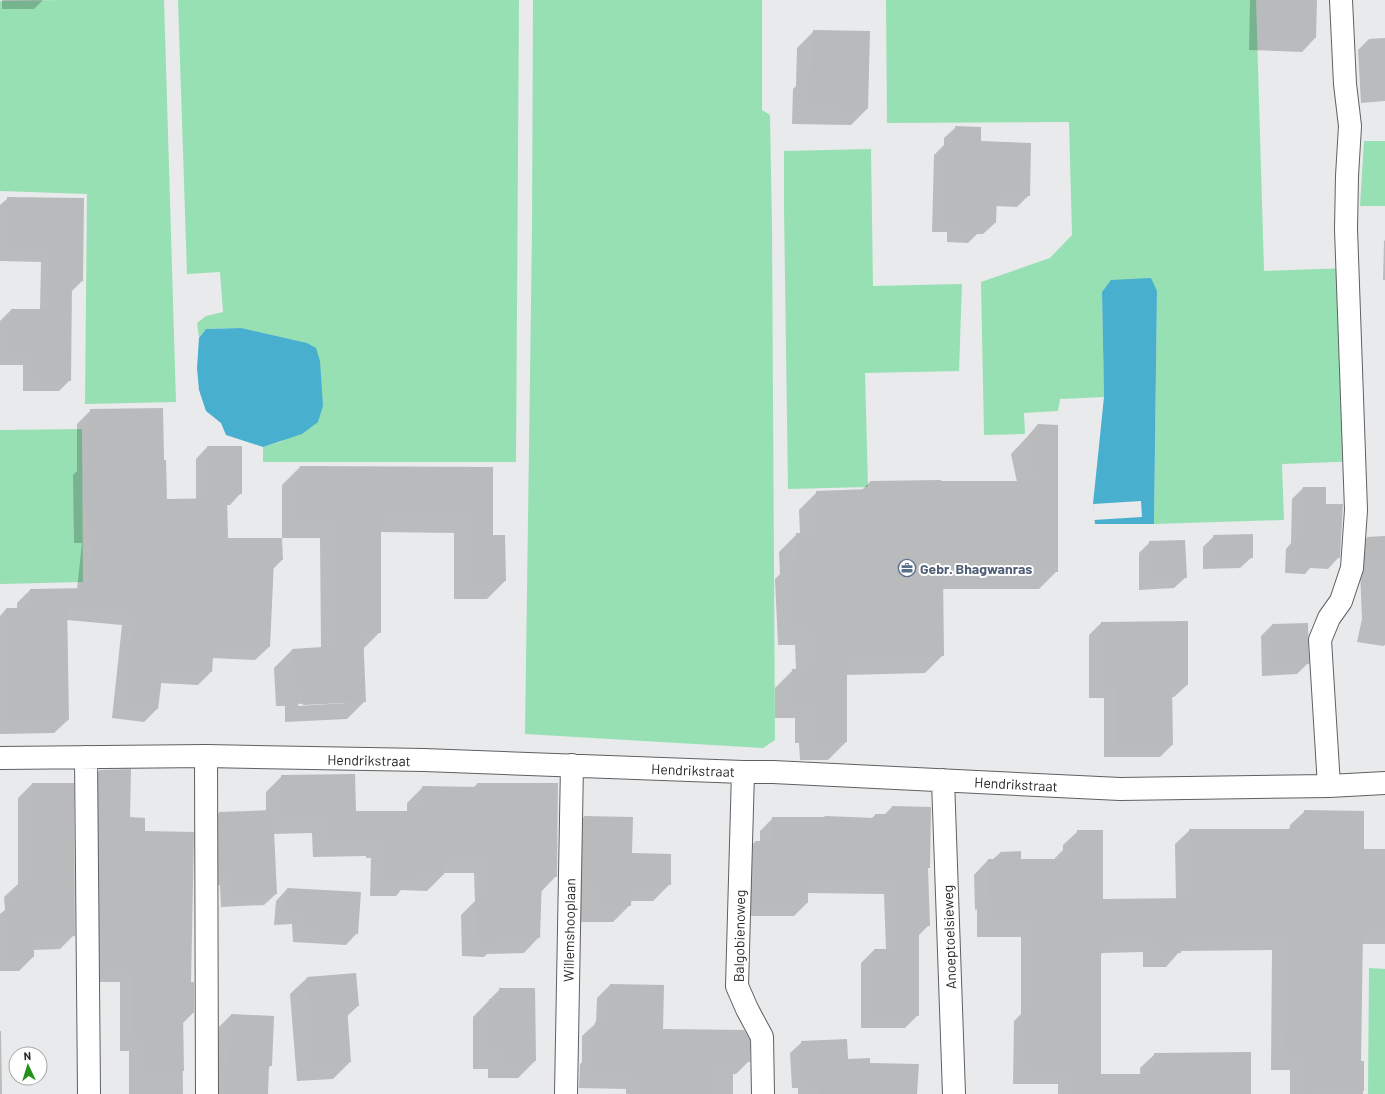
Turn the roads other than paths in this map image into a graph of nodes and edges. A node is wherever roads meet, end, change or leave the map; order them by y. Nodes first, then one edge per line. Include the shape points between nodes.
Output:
1 (1341, 0) edge
2 (206, 756) junction
3 (86, 757) junction
4 (0, 758) edge
5 (572, 765) junction
6 (742, 772) junction
7 (944, 780) junction
8 (1385, 783) edge
9 (1329, 786) junction
10 (89, 1094) edge
11 (207, 1094) edge
12 (566, 1094) edge
13 (763, 1094) edge
14 (954, 1094) edge

1 - 9 street via 1350,126 1346,229 1356,510 1352,568 1340,601 1329,618 1320,640
2 - 3 street, Hendrikstraat
2 - 5 street, Hendrikstraat
2 - 11 street
3 - 4 street, Hendrikstraat
3 - 10 street
5 - 6 street, Hendrikstraat
5 - 12 street, Willemshooplaan
6 - 7 street, Hendrikstraat
6 - 13 street, Balgobienoweg via 737,986 762,1037
7 - 9 street, Hendrikstraat via 1120,789
7 - 14 street, Anoeptoelsieweg
8 - 9 street, Hendrikstraat

